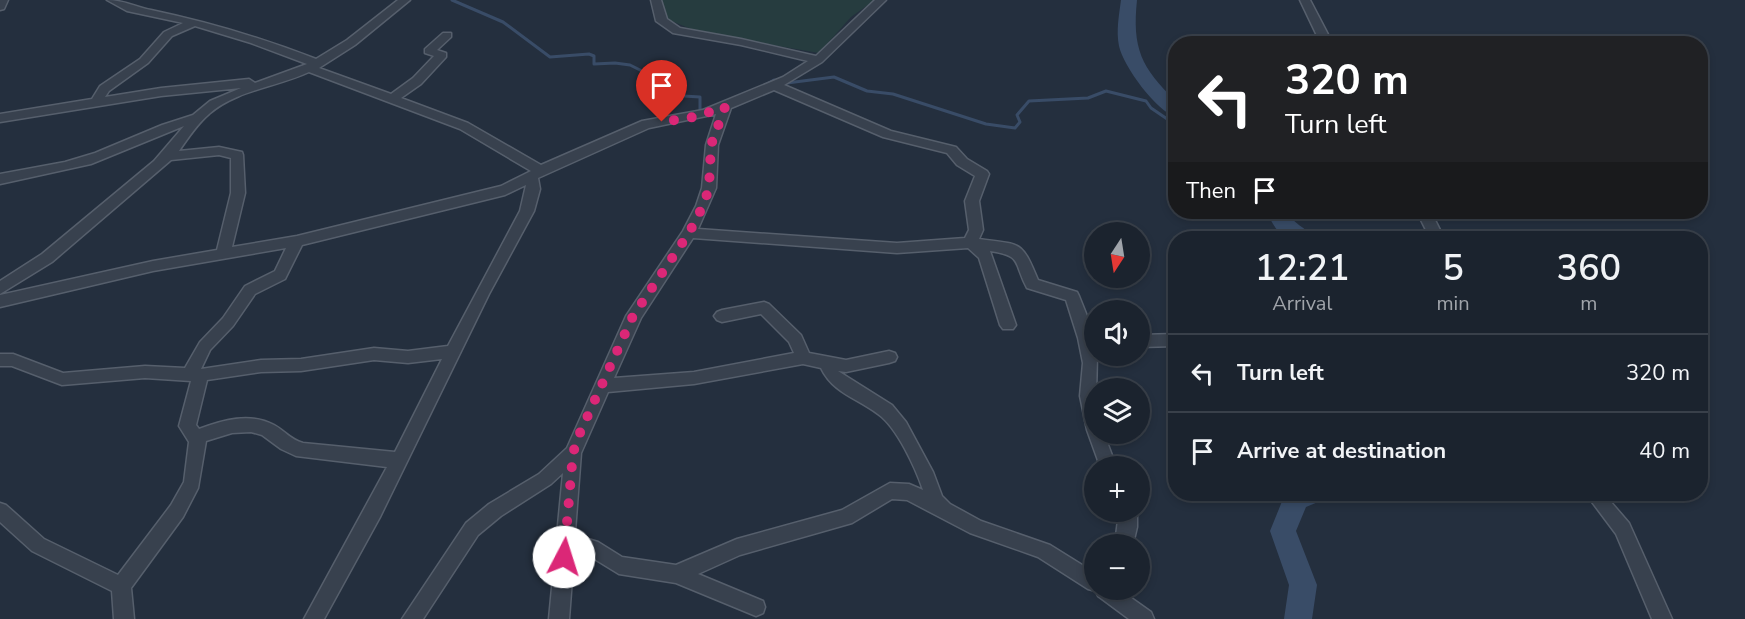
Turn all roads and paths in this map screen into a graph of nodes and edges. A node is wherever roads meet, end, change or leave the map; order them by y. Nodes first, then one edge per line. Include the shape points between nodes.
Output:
1 (3, 0) edge
2 (112, 0) edge
3 (405, 0) edge
4 (656, 0) edge
5 (881, 0) edge
6 (1305, 0) edge
7 (0, 7) edge
8 (194, 22) junction
9 (447, 35) dead end
10 (1323, 36) edge
11 (818, 60) junction
12 (313, 66) junction
13 (276, 81) junction
14 (773, 85) junction
15 (392, 99) junction
16 (95, 104) junction
17 (725, 107) junction
18 (0, 118) edge
19 (194, 119) junction
20 (169, 156) junction
21 (536, 174) junction
22 (0, 179) edge
23 (689, 233) junction
24 (297, 241) junction
25 (970, 243) junction
26 (224, 254) junction
27 (0, 288) edge
28 (0, 301) edge
29 (722, 316) dead end
30 (1008, 325) dead end
31 (1084, 327) edge
32 (1168, 340) edge
33 (1150, 341) edge
34 (453, 352) junction
35 (889, 357) dead end
36 (803, 358) junction
37 (0, 360) edge
38 (827, 364) junction
39 (195, 375) junction
40 (602, 386) junction
41 (197, 438) junction
42 (573, 453) junction
43 (400, 460) junction
44 (1600, 501) edge
45 (944, 510) junction
46 (0, 511) edge
47 (566, 535) junction
48 (677, 574) junction
49 (1084, 576) edge
50 (121, 586) junction
51 (1126, 600) edge
52 (756, 607) dead end
53 (123, 618) edge
54 (314, 619) edge
55 (412, 619) edge
56 (559, 619) edge
57 (1144, 619) edge
58 (1662, 619) edge

1 - 7 street
2 - 8 street via 130,8
3 - 12 street via 367,32
4 - 11 street via 662,21 677,31
5 - 11 street
6 - 10 street
8 - 12 street via 267,44
8 - 16 street via 168,34 144,61 104,89
9 - 15 street via 429,51 442,55 417,81
11 - 14 street via 801,73
12 - 13 street
12 - 15 street
13 - 16 street via 161,92
13 - 19 street via 215,102
14 - 17 street
14 - 25 street via 887,134 955,152 962,162 982,174 972,201 976,230
15 - 21 street via 464,126
16 - 18 street
17 - 21 street via 694,117 646,124
17 - 23 street via 711,145 706,197
19 - 20 street
19 - 22 street via 171,124 129,146 85,162
20 - 26 street via 219,151 237,155 238,206
20 - 27 street via 48,258
21 - 24 street via 505,190
21 - 34 street via 527,211
23 - 25 street via 897,248
23 - 40 street via 633,316
24 - 26 street
24 - 39 street via 280,275 250,290 205,346
25 - 30 street via 986,257
25 - 31 street via 1017,250 1032,284 1071,296
26 - 28 street
29 - 36 street via 764,308 796,339
32 - 33 street
34 - 39 street via 408,357 374,354
34 - 43 street
35 - 38 street via 846,366
36 - 38 street
36 - 40 street via 694,378
37 - 39 street via 13,360 62,379 145,372
38 - 45 street via 834,378 886,410 900,427 927,477 935,501
39 - 41 street via 188,426
40 - 42 street
41 - 43 street via 223,428 258,427 268,430 280,442 304,450
41 - 50 street via 192,483 177,511
42 - 47 street
42 - 55 street via 545,479 472,529
43 - 54 street
44 - 58 street via 1623,529
45 - 48 street via 909,492 891,491 846,517 737,547
45 - 49 street via 976,527 1044,551
46 - 50 street via 38,544
47 - 48 street via 573,543 592,548 619,566
47 - 56 street
48 - 52 street
50 - 53 street
51 - 57 street

